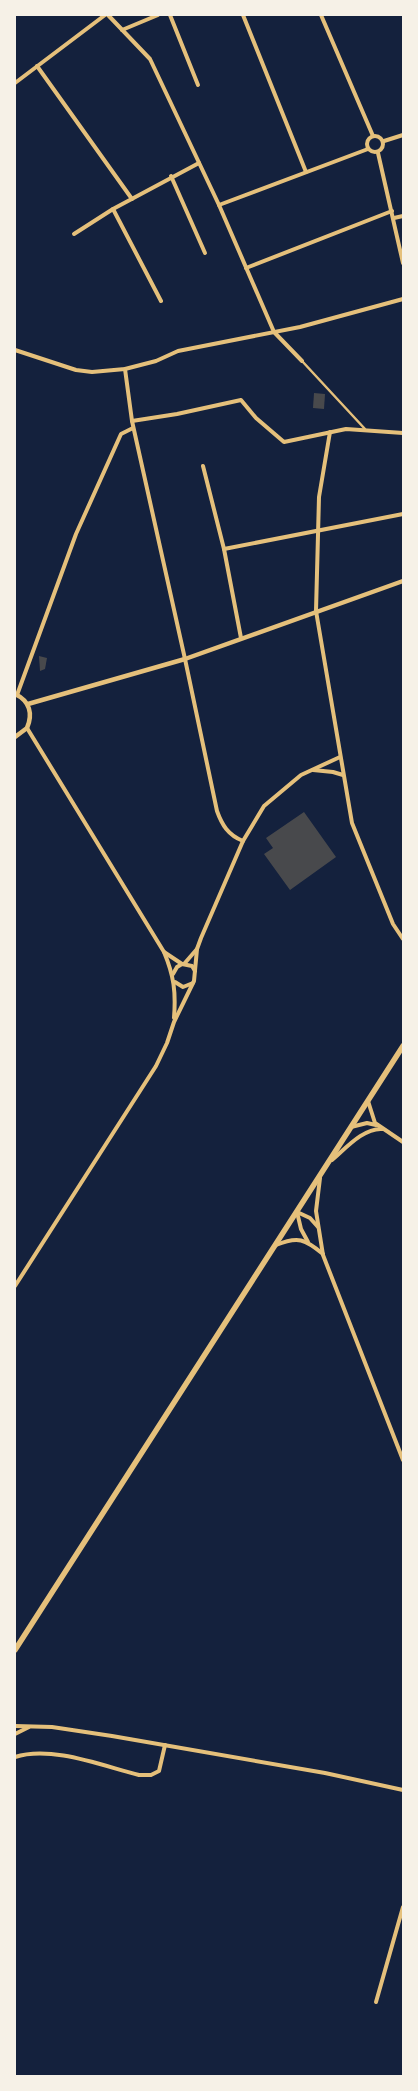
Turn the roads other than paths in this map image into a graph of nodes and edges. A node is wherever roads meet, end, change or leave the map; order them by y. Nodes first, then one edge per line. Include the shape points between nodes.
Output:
1 (106, 15) edge
2 (158, 15) edge
3 (170, 15) edge
4 (243, 15) edge
5 (321, 15) edge
6 (122, 30) junction
7 (37, 66) junction
8 (15, 84) edge
9 (198, 85) dead end
10 (403, 135) edge
11 (373, 136) junction
12 (384, 141) junction
13 (368, 149) junction
14 (378, 152) junction
15 (199, 163) junction
16 (306, 172) junction
17 (171, 176) junction
18 (132, 199) junction
19 (219, 205) junction
20 (113, 209) junction
21 (392, 210) junction
22 (403, 216) edge
23 (394, 218) junction
24 (74, 234) dead end
25 (205, 253) dead end
26 (403, 263) edge
27 (246, 268) junction
28 (403, 299) edge
29 (161, 302) dead end
30 (274, 332) junction
31 (15, 350) edge
32 (302, 362) joint
33 (125, 369) junction
34 (132, 421) junction
35 (133, 428) junction
36 (366, 430) junction
37 (330, 432) junction
38 (403, 434) edge
39 (203, 466) dead end
40 (403, 514) edge
41 (318, 529) junction
42 (224, 549) junction
43 (403, 581) edge
44 (316, 611) junction
45 (241, 638) junction
46 (185, 659) junction
47 (16, 695) edge
48 (28, 704) junction
49 (27, 728) junction
50 (15, 737) edge
51 (340, 757) junction
52 (314, 770) junction
53 (343, 775) junction
54 (243, 841) junction
55 (403, 939) edge
56 (197, 949) junction
57 (164, 952) junction
58 (183, 964) junction
59 (173, 974) junction
60 (196, 976) junction
61 (174, 980) junction
62 (194, 981) junction
63 (174, 1022) junction
64 (403, 1046) edge
65 (368, 1100) junction
66 (378, 1126) junction
67 (351, 1127) junction
68 (383, 1129) junction
69 (403, 1142) edge
70 (330, 1161) junction
71 (320, 1177) junction
72 (297, 1212) junction
73 (319, 1229) junction
74 (308, 1242) junction
75 (276, 1245) junction
76 (323, 1255) junction
77 (15, 1286) edge
78 (403, 1460) edge
79 (15, 1650) edge
80 (15, 1726) edge
81 (31, 1726) junction
82 (15, 1734) edge
83 (165, 1745) junction
84 (15, 1757) edge
85 (403, 1790) edge
86 (403, 1907) edge
87 (376, 2002) dead end

1 - 6 street
1 - 7 street
2 - 6 street
3 - 9 street
4 - 16 street
5 - 11 street
6 - 15 street via 150,60
7 - 8 street
7 - 18 street
10 - 12 street
11 - 12 street
11 - 13 street via 368,139
12 - 14 street via 383,149
13 - 14 street
13 - 16 street
14 - 21 street
15 - 17 street
15 - 19 street
16 - 19 street
17 - 18 street
17 - 25 street
18 - 20 street
19 - 27 street
20 - 24 street
20 - 29 street
21 - 23 street
21 - 27 street
22 - 23 street
23 - 26 street
27 - 30 street
28 - 30 street
30 - 32 street
30 - 33 street via 178,351
31 - 33 street via 76,370
32 - 36 street
33 - 34 street
34 - 35 street
34 - 37 street via 241,400 284,442
35 - 46 street
35 - 47 street via 121,434 76,534
36 - 37 street
36 - 38 street
37 - 41 street via 319,497
39 - 42 street
40 - 41 street
41 - 42 street
41 - 44 street
42 - 45 street
43 - 44 street
44 - 45 street
44 - 51 street
45 - 46 street
46 - 48 street
46 - 54 street via 217,811 222,825 233,837
47 - 48 street
48 - 49 street via 31,713
49 - 50 street
49 - 57 street
51 - 52 street
51 - 53 street
52 - 53 street
52 - 54 street via 301,775 264,806
53 - 55 street via 352,823 393,924
54 - 56 street
56 - 58 street
56 - 60 street
57 - 58 street
57 - 59 street
58 - 59 street via 177,966
58 - 60 street via 192,966
59 - 61 street
60 - 62 street
61 - 62 street via 183,987
61 - 63 street
62 - 63 street
63 - 77 street via 156,1066
64 - 65 main road
65 - 66 street via 372,1118
65 - 67 main road
66 - 67 street via 367,1123
66 - 68 street
67 - 70 main road
68 - 69 street
68 - 70 street via 371,1130 361,1136
70 - 71 main road
71 - 72 main road
71 - 73 street via 316,1203
72 - 73 street via 314,1221
72 - 74 street
72 - 75 main road
73 - 76 street
74 - 75 street via 294,1240
74 - 76 street
75 - 79 main road
76 - 78 street
80 - 81 street
81 - 82 street
81 - 83 street via 65,1728
83 - 84 street via 159,1771 151,1775 47,1753
83 - 85 street
86 - 87 street

